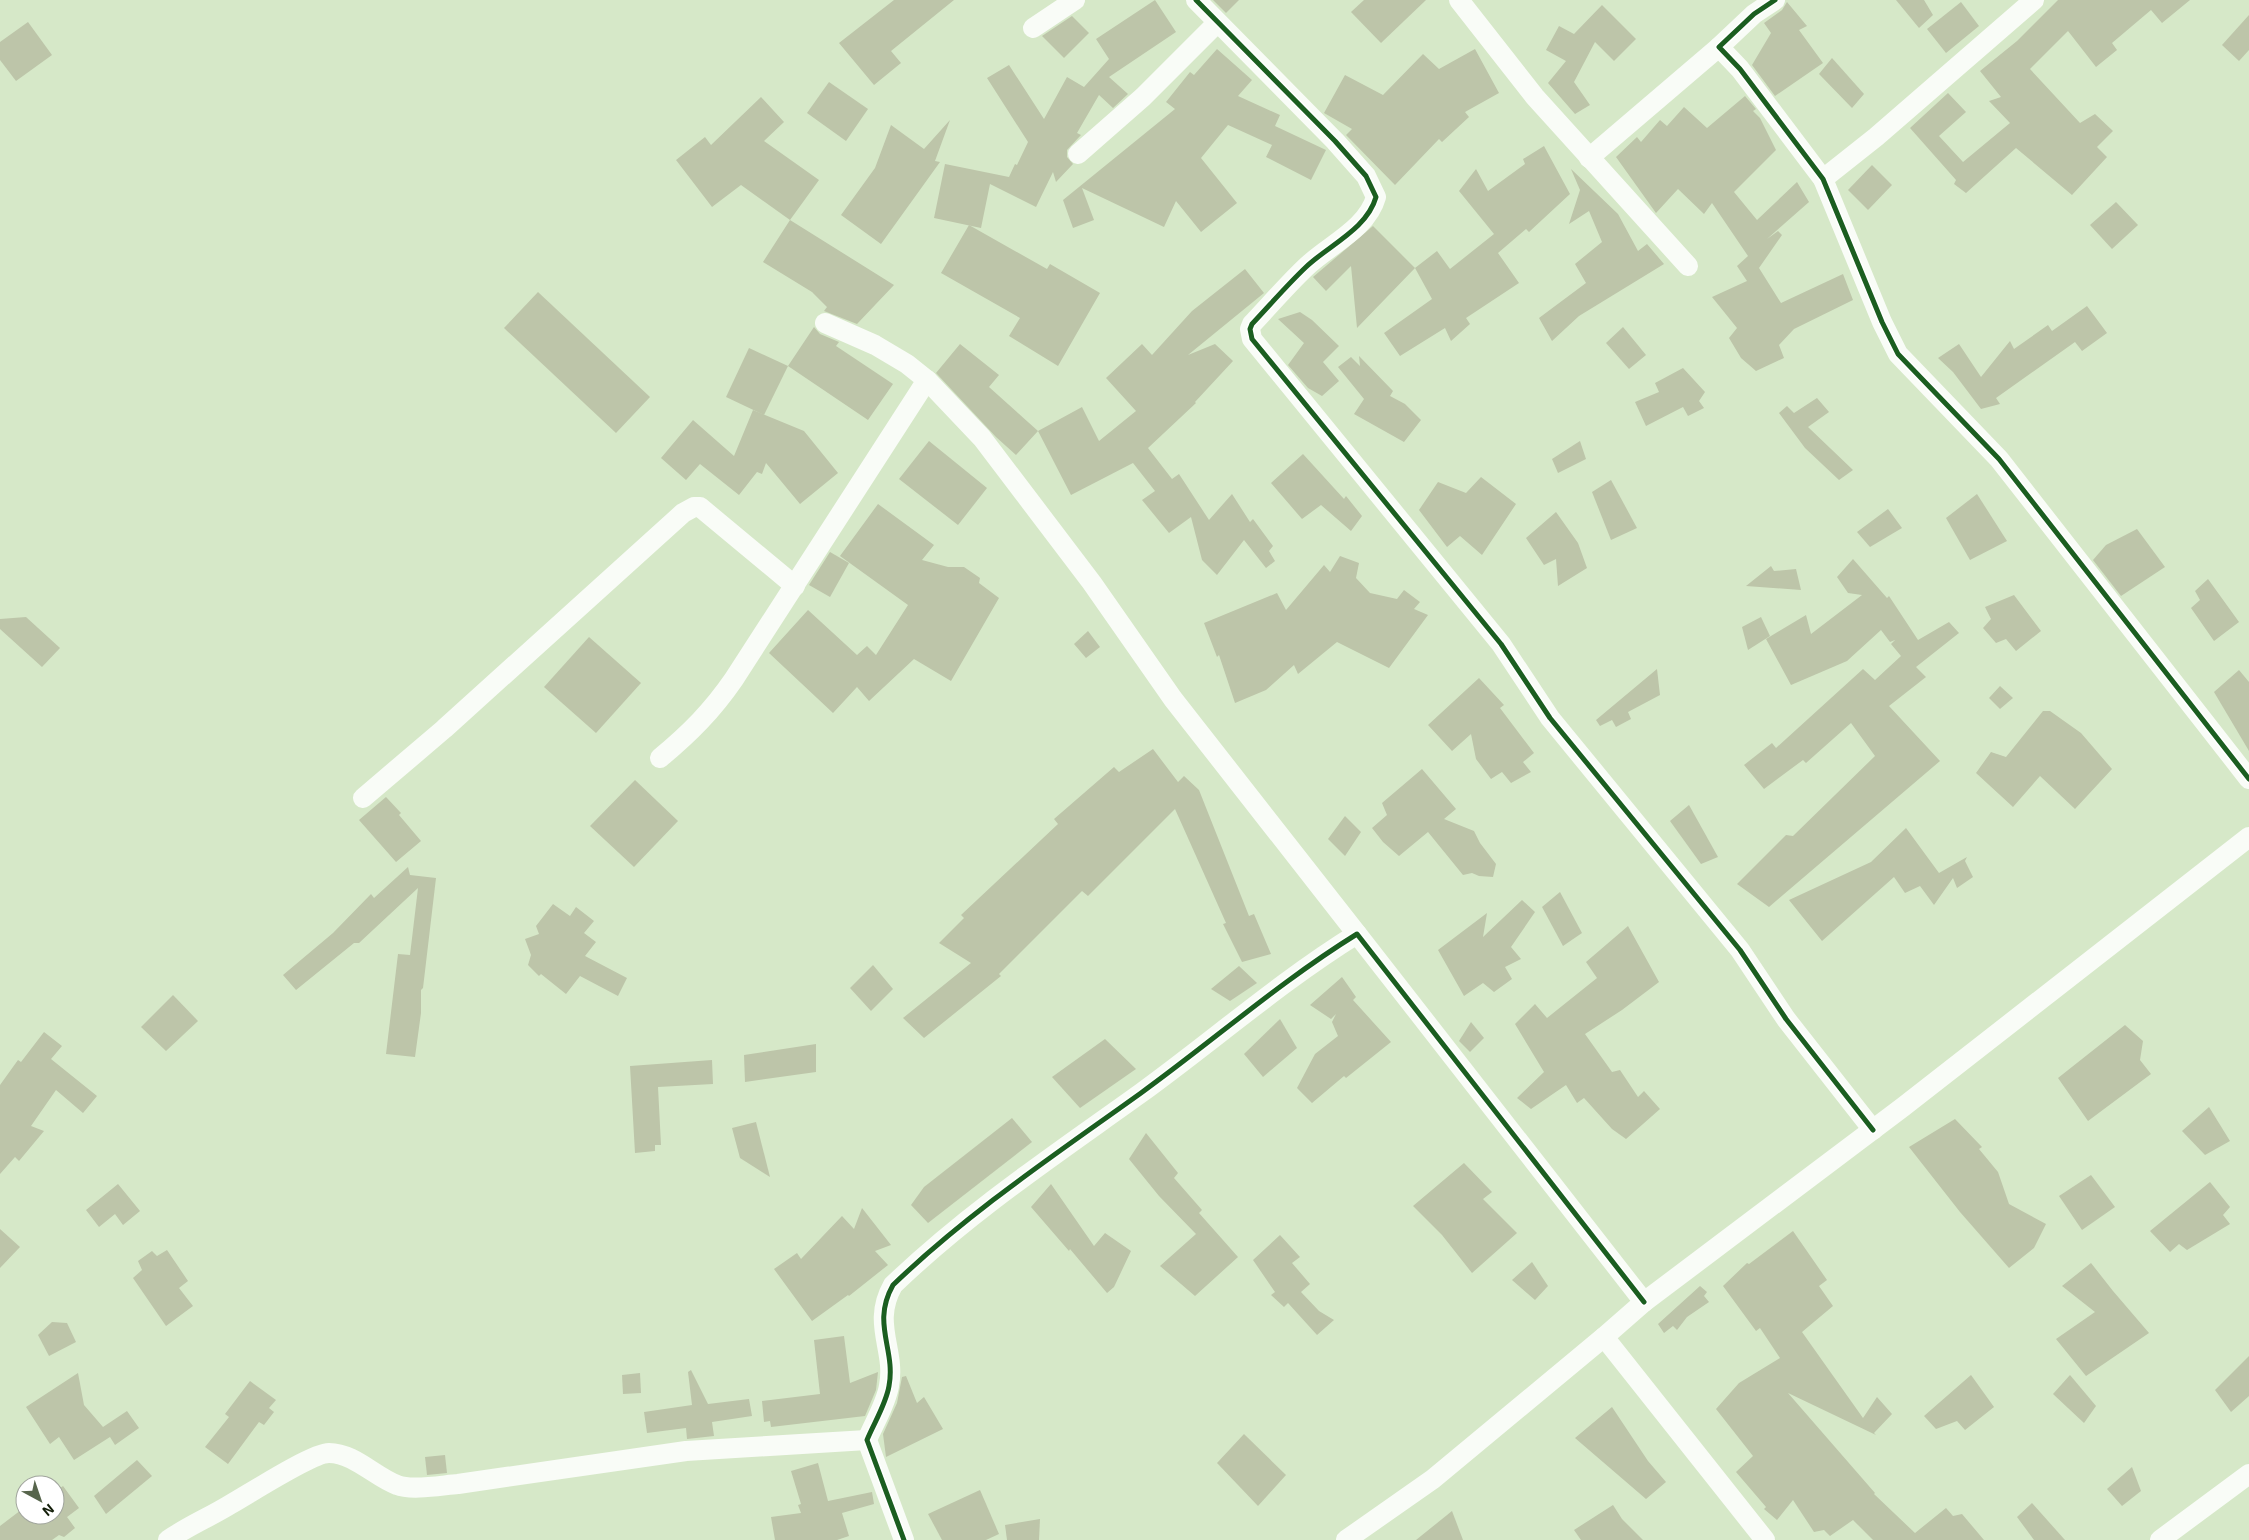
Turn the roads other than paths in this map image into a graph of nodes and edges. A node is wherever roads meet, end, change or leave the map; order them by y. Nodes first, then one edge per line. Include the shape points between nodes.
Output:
1 (1075, 0) edge
2 (1196, 0) edge
3 (1458, 0) edge
4 (1775, 0) edge
5 (2034, 0) edge
6 (1217, 23) junction
7 (1033, 28) dead end
8 (1719, 47) junction
9 (1078, 154) dead end
10 (1589, 158) junction
11 (1823, 179) junction
12 (1688, 266) dead end
13 (825, 323) dead end
14 (926, 380) junction
15 (796, 586) junction
16 (660, 758) dead end
17 (2249, 779) edge
18 (363, 798) dead end
19 (2249, 837) edge
20 (1357, 934) junction
21 (1872, 1130) junction
22 (1644, 1302) junction
23 (1604, 1337) junction
24 (867, 1440) junction
25 (2249, 1474) edge
26 (168, 1540) edge
27 (904, 1540) edge
28 (1346, 1540) edge
29 (1765, 1540) edge
30 (2160, 1540) edge

1 - 7 street
2 - 6 street
3 - 10 street via 1535,97
4 - 8 street via 1754,14
5 - 11 street
6 - 9 street via 1143,97
6 - 21 street via 1335,142 1366,176 1376,197 1365,219 1307,266 1252,324 1252,339 1501,644 1550,718 1740,950 1786,1019
8 - 10 street
8 - 11 street via 1740,69
10 - 12 street
11 - 17 street via 1898,354 1999,459
13 - 14 street via 875,345
14 - 15 street
14 - 20 street via 982,438 1092,583 1173,699
15 - 16 street via 715,707
15 - 18 street via 715,518 700,507 694,507 683,513
19 - 21 street
20 - 22 street
20 - 24 street via 1273,991 1142,1092 1026,1173 893,1285 885,1304 883,1328 890,1368 889,1388
21 - 22 street
22 - 23 street
23 - 28 street via 1433,1479
23 - 29 street
24 - 26 street via 686,1451 426,1487 398,1486 348,1458 321,1454
24 - 27 street
25 - 30 street

